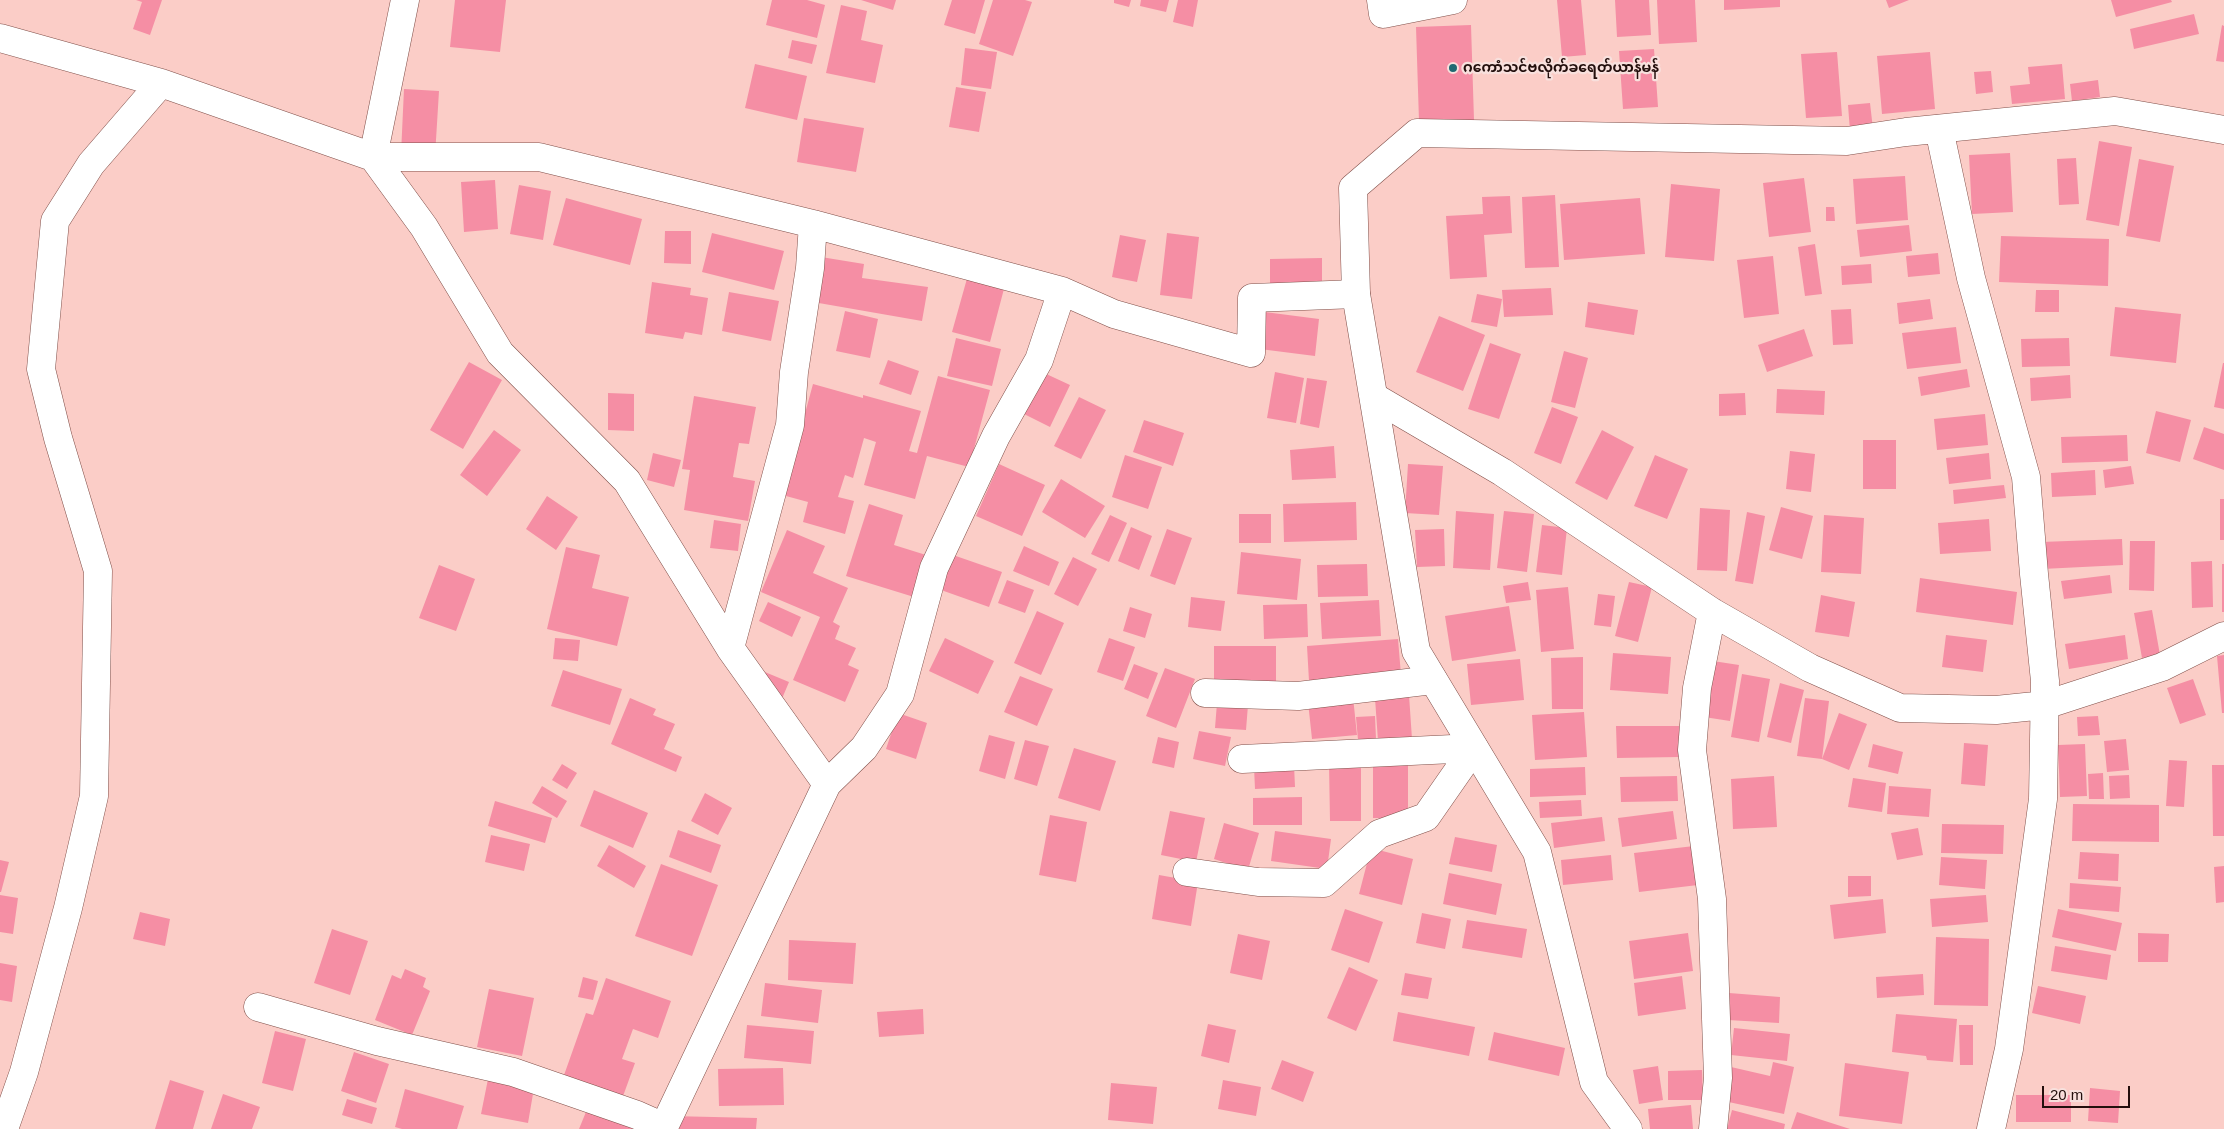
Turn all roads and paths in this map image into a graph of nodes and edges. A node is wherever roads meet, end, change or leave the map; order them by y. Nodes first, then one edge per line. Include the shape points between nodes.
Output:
1 (405, 0) edge
2 (1381, 0) edge
3 (1453, 0) edge
4 (0, 38) edge
5 (161, 83) junction
6 (1939, 129) junction
7 (2224, 130) edge
8 (373, 157) junction
9 (812, 224) junction
10 (1062, 291) junction
11 (1356, 294) junction
12 (1374, 397) junction
13 (1712, 612) junction
14 (2224, 636) edge
15 (730, 648) junction
16 (1434, 680) junction
17 (1205, 693) dead end
18 (2045, 705) junction
19 (1474, 748) junction
20 (1242, 759) dead end
21 (827, 784) junction
22 (1187, 872) dead end
23 (258, 1007) dead end
24 (664, 1128) edge
25 (4, 1129) edge
26 (1628, 1129) edge
27 (1713, 1129) edge
28 (1991, 1129) edge

1 - 8 street
2 - 3 street via 1383,14
4 - 5 street
5 - 8 street
5 - 25 street via 91,164 55,221 41,369 98,571 94,796 24,1072
6 - 7 street via 2115,111
6 - 11 street via 1847,141 1417,133 1353,188
6 - 18 street via 1971,278 2026,477 2046,681
8 - 9 street via 539,157
8 - 15 street via 424,227 500,354 627,481
9 - 10 street
9 - 15 street via 810,268 794,372 790,424
10 - 11 street via 1114,314 1251,353 1252,298
10 - 21 street via 1039,360 996,436 934,568 900,694 864,748
11 - 12 street
12 - 13 street via 1502,472
12 - 16 street via 1416,651
13 - 18 street via 1810,668 1900,708 1996,710
13 - 27 street via 1697,688 1692,750 1712,899 1718,1078
14 - 18 street via 2162,667
15 - 21 street
16 - 17 street via 1298,696
16 - 19 street
18 - 28 street via 2044,799 2009,1049
19 - 20 street
19 - 22 street via 1426,817 1379,834 1324,883 1258,882
19 - 26 street via 1537,852 1594,1082
21 - 24 street
23 - 24 street via 377,1040 513,1072 637,1115

